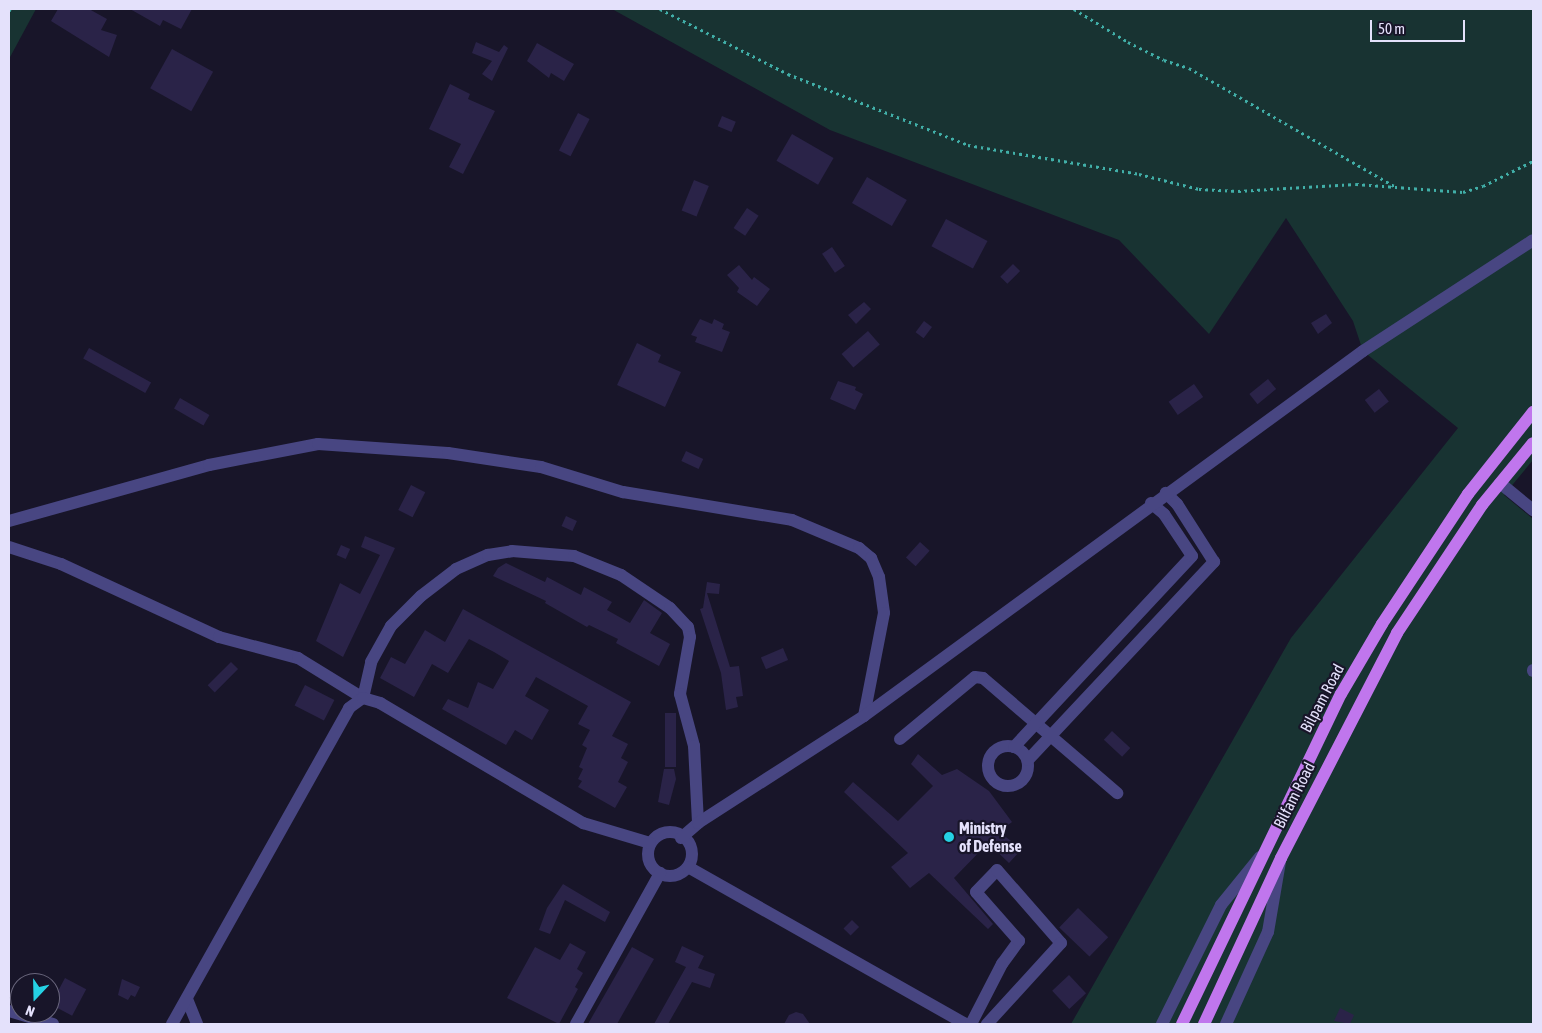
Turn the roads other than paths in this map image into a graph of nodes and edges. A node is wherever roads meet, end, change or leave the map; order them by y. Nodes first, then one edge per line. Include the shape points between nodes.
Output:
1 (1533, 240) edge
2 (1533, 412) edge
3 (1533, 443) edge
4 (1500, 483) junction
5 (1166, 493) junction
6 (1152, 503) junction
7 (1533, 510) edge
8 (9, 520) edge
9 (9, 547) edge
10 (363, 698) junction
11 (864, 716) junction
12 (1036, 722) junction
13 (1052, 734) junction
14 (900, 739) dead end
15 (1014, 747) junction
16 (1028, 760) junction
17 (1117, 793) dead end
18 (698, 823) junction
19 (681, 838) junction
20 (650, 843) junction
21 (1265, 852) junction
22 (1281, 858) junction
23 (688, 867) junction
24 (660, 874) junction
25 (187, 999) junction
26 (9, 1011) edge
27 (53, 1024) edge
28 (172, 1024) edge
29 (197, 1024) edge
30 (576, 1024) edge
31 (966, 1024) edge
32 (971, 1024) edge
33 (987, 1024) edge
34 (1162, 1024) edge
35 (1182, 1024) edge
36 (1204, 1024) edge
37 (1226, 1024) edge

1 - 5 street via 1362,351
2 - 21 main road, Bilpam Road via 1468,494 1382,624 1342,694
3 - 4 main road, Bilfam Road
4 - 7 street
4 - 22 main road, Bilfam Road via 1397,633
5 - 6 street
5 - 13 street via 1177,504 1214,562
6 - 11 street
6 - 12 street via 1164,514 1192,556
8 - 11 street via 209,465 318,444 448,453 513,463 623,492 792,520 858,548 871,558 879,577 884,613
9 - 10 street via 61,564 219,637 298,658
10 - 18 street via 371,662 391,626 421,596 456,569 483,556 512,550 574,556 621,575 670,608 688,627 690,637 680,694 694,746
10 - 20 street via 380,703 583,822
10 - 25 street via 349,708
11 - 18 street
12 - 13 street
12 - 14 street via 990,682 976,677
12 - 15 street
13 - 16 street
13 - 17 street
15 - 16 street via 1022,751
15 - 16 street via 1004,746 992,753 988,766 992,778 1003,785 1016,784 1026,776
18 - 19 street
19 - 20 street via 668,830 657,834
19 - 23 street via 693,849
20 - 24 street via 647,855
21 - 34 street via 1225,898
21 - 35 main road, Bilpam Road
22 - 36 main road, Bilfam Road
22 - 37 street via 1268,932
23 - 24 street via 670,876
23 - 31 street
24 - 30 street
25 - 28 street
25 - 29 street
26 - 27 street
32 - 33 street via 1002,964 1019,941 976,892 996,870 1061,943

